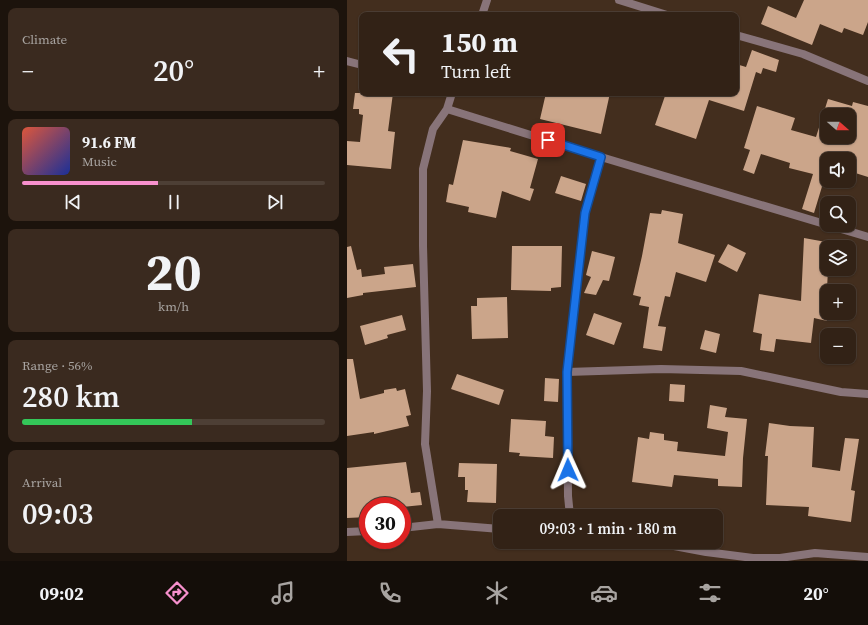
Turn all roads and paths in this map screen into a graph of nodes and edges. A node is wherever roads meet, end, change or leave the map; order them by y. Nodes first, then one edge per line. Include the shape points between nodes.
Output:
1 (487, 0) edge
2 (619, 0) edge
3 (483, 12) edge
4 (657, 12) edge
5 (739, 36) edge
6 (347, 61) edge
7 (359, 63) edge
8 (868, 80) edge
9 (451, 96) edge
10 (447, 109) junction
11 (601, 157) junction
12 (868, 237) edge
13 (567, 372) junction
14 (868, 394) edge
15 (569, 509) edge
16 (439, 524) junction
17 (411, 527) edge
18 (493, 528) edge
19 (359, 531) edge
20 (347, 532) edge
21 (690, 549) edge
22 (868, 557) edge

1 - 3 street
2 - 4 street
5 - 8 street via 803,54
6 - 7 street
9 - 10 street
10 - 11 street
10 - 16 street via 433,129 423,169 427,390 425,444
11 - 12 street
11 - 13 street via 585,213
13 - 14 street via 661,369 741,371 841,392
13 - 15 street
16 - 17 street
16 - 18 street
19 - 20 street
21 - 22 street via 753,558 780,558 815,553

